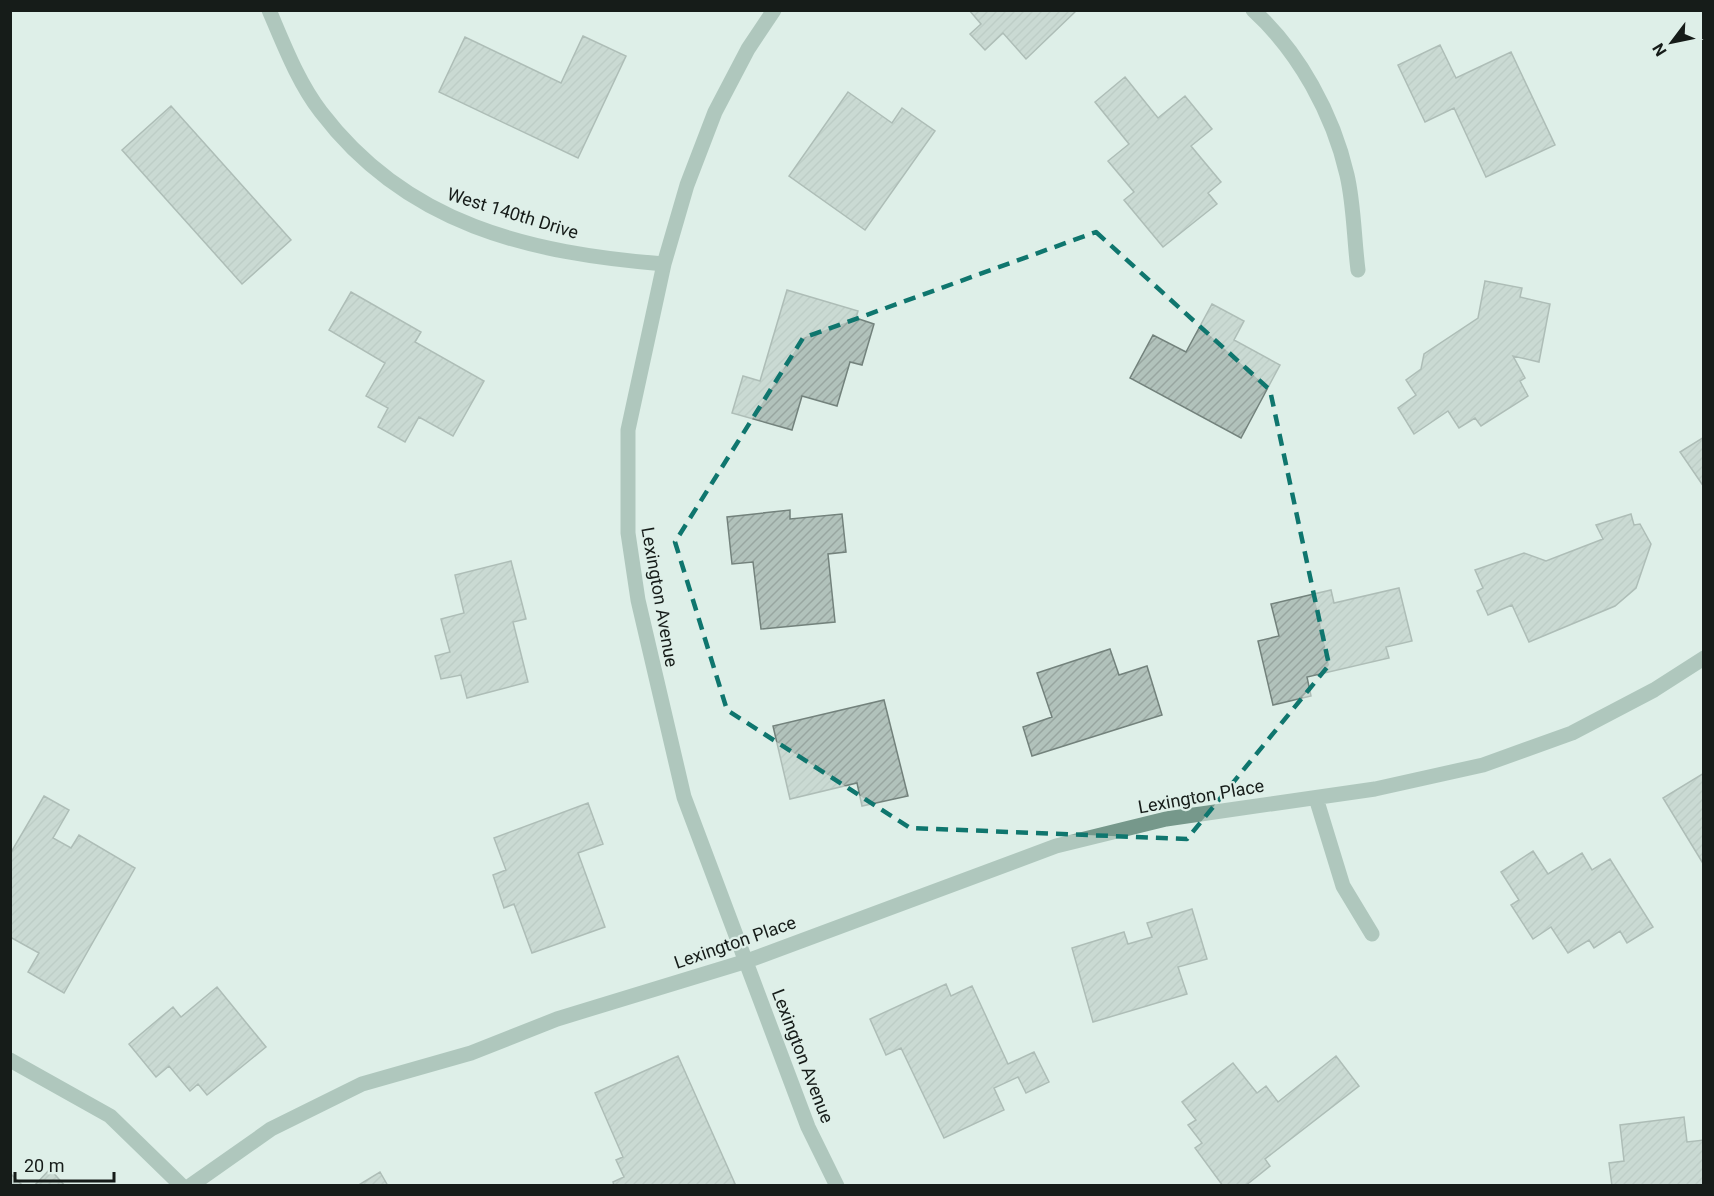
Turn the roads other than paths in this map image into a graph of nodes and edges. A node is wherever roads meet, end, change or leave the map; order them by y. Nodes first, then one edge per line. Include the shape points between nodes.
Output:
1 (269, 10) edge
2 (774, 10) edge
3 (1253, 10) edge
4 (664, 264) junction
5 (1358, 270) dead end
6 (1704, 658) edge
7 (1316, 798) junction
8 (1372, 934) dead end
9 (747, 961) junction
10 (10, 1060) edge
11 (182, 1185) edge
12 (190, 1185) edge
13 (837, 1185) edge

1 - 4 street, West 140th Drive via 293,66 320,110 352,149 392,184 453,219 522,240 602,259
2 - 4 street, Lexington Avenue via 748,49 716,112 687,185
3 - 5 street via 1306,74 1333,130 1347,175
4 - 9 street, Lexington Avenue via 628,430 628,533 638,600 684,797
6 - 7 street, Lexington Place via 1654,690 1572,733 1483,765 1430,779
7 - 8 street via 1343,886
7 - 9 street, Lexington Place via 1166,819 1056,846
9 - 12 street, Lexington Place via 557,1019 471,1053 362,1084 271,1129
9 - 13 street, Lexington Avenue via 808,1127
10 - 11 street via 110,1116

